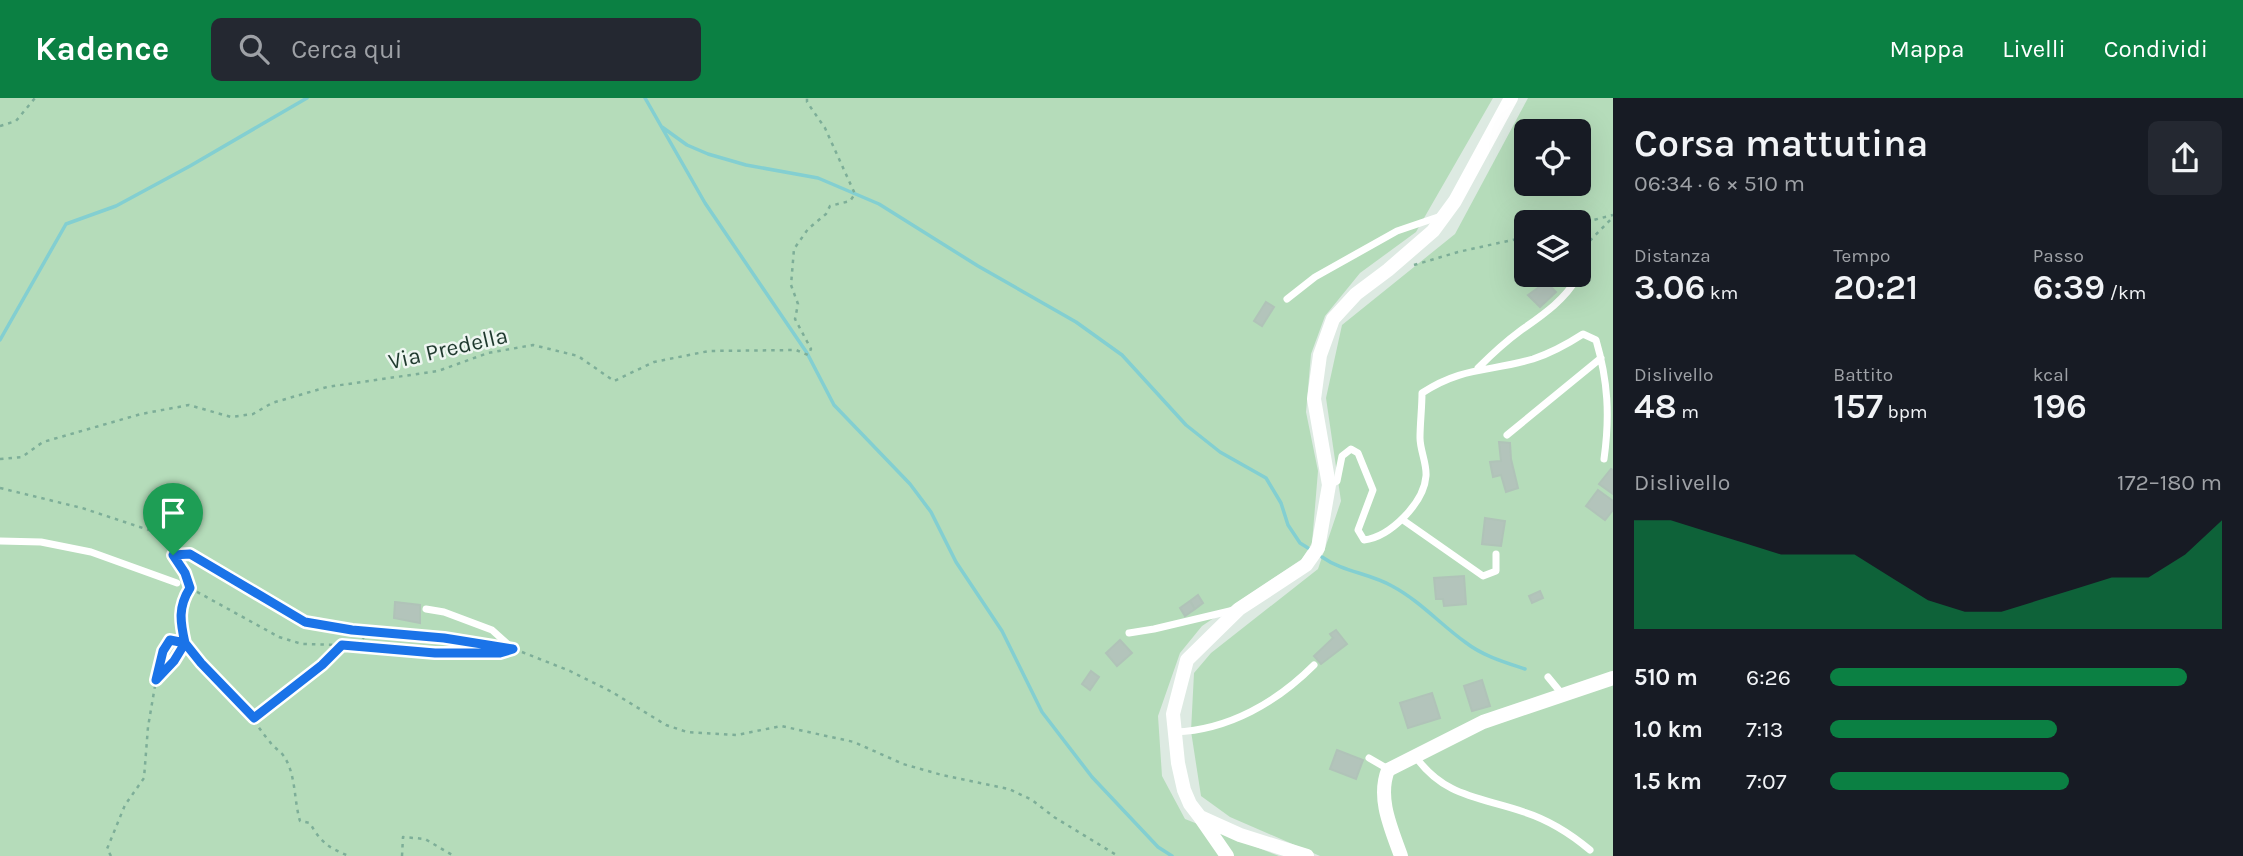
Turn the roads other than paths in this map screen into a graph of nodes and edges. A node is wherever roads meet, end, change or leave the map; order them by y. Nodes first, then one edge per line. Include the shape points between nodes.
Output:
1 (1511, 98) edge
2 (1445, 215) junction
3 (1572, 287) edge
4 (1287, 299) dead end
5 (1601, 358) junction
6 (1478, 369) junction
7 (1507, 435) dead end
8 (1604, 459) dead end
9 (1328, 485) junction
10 (1403, 520) junction
11 (0, 541) edge
12 (1496, 554) dead end
13 (177, 583) dead end
14 (426, 609) dead end
15 (1239, 609) junction
16 (1129, 633) dead end
17 (513, 649) road end
18 (1314, 665) dead end
19 (1548, 677) dead end
20 (1613, 678) edge
21 (1563, 695) junction
22 (1175, 732) junction
23 (1414, 756) junction
24 (1369, 758) dead end
25 (1388, 770) junction
26 (1200, 817) junction
27 (1590, 850) dead end
28 (1227, 856) edge
29 (1307, 856) edge
30 (1401, 856) edge

1 - 2 street
2 - 4 lane via 1397,231 1315,277
2 - 9 street via 1433,231 1356,294 1333,319 1320,355 1314,399
3 - 6 lane
5 - 6 lane via 1596,340 1583,334 1530,360
5 - 7 lane
5 - 8 lane via 1609,422
6 - 10 lane via 1442,380 1422,393 1420,439 1427,477
9 - 10 lane via 1337,481 1342,456 1351,449 1358,453 1373,489 1358,530 1364,540
9 - 15 street via 1318,548 1306,565
10 - 12 lane via 1483,576 1496,571
11 - 13 lane via 41,542 92,552
14 - 17 lane via 492,631
15 - 16 lane
15 - 22 street via 1187,660 1173,715
18 - 22 lane via 1292,687 1245,716
19 - 21 lane
20 - 21 street
21 - 23 street via 1483,722
22 - 26 street via 1184,790
23 - 25 street
23 - 27 lane via 1430,775 1468,797 1536,816
24 - 25 lane
25 - 30 street via 1384,800
26 - 28 street
26 - 29 street

